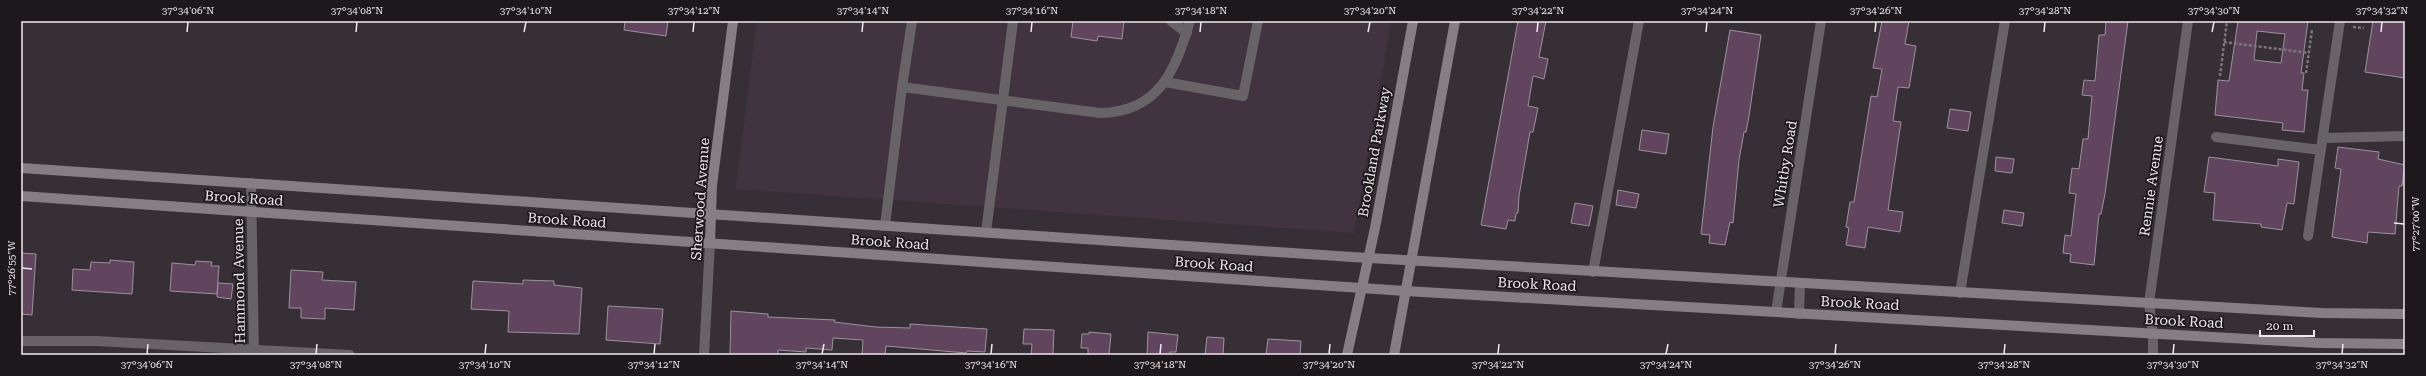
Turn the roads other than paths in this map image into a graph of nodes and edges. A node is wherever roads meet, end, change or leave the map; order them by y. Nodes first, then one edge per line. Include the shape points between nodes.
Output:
1 (733, 21) edge
2 (912, 21) edge
3 (1013, 21) edge
4 (1171, 21) edge
5 (1190, 21) edge
6 (1258, 21) edge
7 (1413, 21) edge
8 (1456, 21) edge
9 (1638, 21) edge
10 (1821, 21) edge
11 (2005, 21) edge
12 (2188, 21) edge
13 (2340, 21) edge
14 (1187, 33) junction
15 (1165, 82) junction
16 (902, 87) junction
17 (1003, 100) junction
18 (2405, 136) edge
19 (2216, 137) dead end
20 (2323, 138) junction
21 (2321, 150) junction
22 (21, 168) edge
23 (251, 183) junction
24 (21, 196) edge
25 (252, 212) junction
26 (711, 214) junction
27 (884, 226) junction
28 (986, 232) junction
29 (2308, 236) dead end
30 (710, 243) junction
31 (1368, 258) junction
32 (1411, 261) junction
33 (1593, 272) junction
34 (1780, 282) junction
35 (1800, 283) junction
36 (1360, 288) junction
37 (1405, 291) junction
38 (1960, 292) junction
39 (2149, 303) junction
40 (1776, 312) junction
41 (1799, 314) junction
42 (2405, 314) edge
43 (2153, 334) junction
44 (21, 341) edge
45 (2405, 344) edge
46 (254, 352) edge
47 (350, 355) edge
48 (704, 355) edge
49 (1347, 355) edge
50 (1394, 355) edge
51 (2153, 355) edge

1 - 26 main road, Sherwood Avenue via 712,185
2 - 16 street
3 - 17 street
4 - 14 street
5 - 14 street
6 - 15 street via 1243,96
7 - 31 main road, Brookland Parkway
8 - 32 main road
9 - 33 street
10 - 34 street, Whitby Road
11 - 38 street
12 - 39 street, Rennie Avenue
13 - 20 street
14 - 15 street via 1172,72
15 - 17 street via 1145,102 1110,113
16 - 17 street
16 - 27 street
17 - 28 street
18 - 20 street
19 - 21 street
20 - 21 street
21 - 29 street
22 - 23 main road, Brook Road
23 - 25 street, Hammond Avenue
23 - 26 main road, Brook Road
24 - 25 main road, Brook Road
25 - 30 main road, Brook Road
25 - 46 street, Hammond Avenue
26 - 27 main road, Brook Road
26 - 30 main road, Sherwood Avenue
27 - 28 main road, Brook Road
28 - 31 main road, Brook Road
30 - 36 main road, Brook Road
30 - 48 street, Sherwood Avenue
31 - 32 main road, Brook Road
31 - 36 main road, Brookland Parkway
32 - 33 main road, Brook Road
32 - 37 main road
33 - 34 main road, Brook Road
34 - 35 main road, Brook Road
34 - 40 street, Whitby Road
35 - 38 main road, Brook Road
35 - 41 street
36 - 37 main road, Brook Road
36 - 49 main road, Brookland Parkway
37 - 40 main road, Brook Road
37 - 50 main road
38 - 39 main road, Brook Road
39 - 42 main road, Brook Road via 2322,313
39 - 43 street, Rennie Avenue
40 - 41 main road, Brook Road
41 - 43 main road, Brook Road
43 - 45 main road, Brook Road via 2319,343
43 - 51 street, Rennie Avenue
44 - 46 street via 96,341
46 - 47 street

